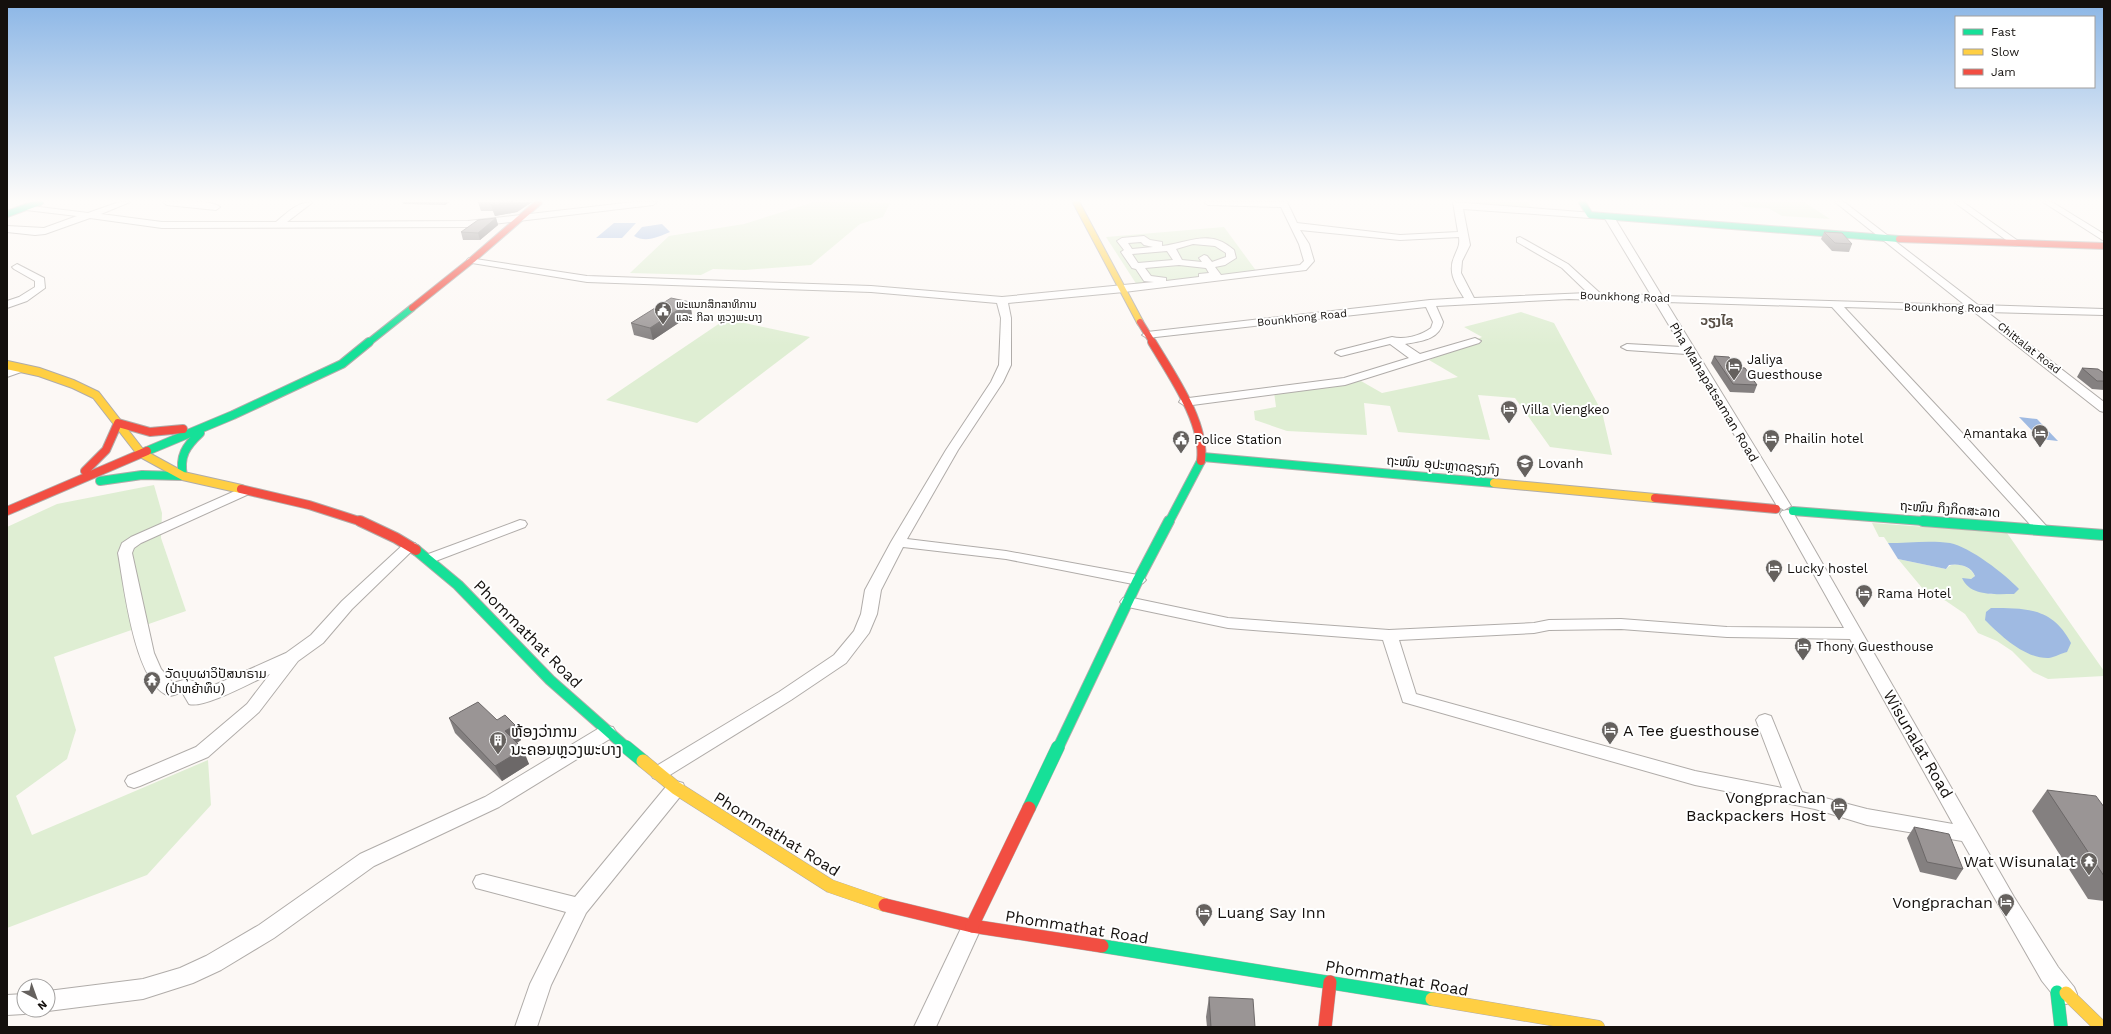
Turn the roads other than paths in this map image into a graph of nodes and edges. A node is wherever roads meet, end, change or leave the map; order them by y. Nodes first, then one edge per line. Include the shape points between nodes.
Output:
1 (483, 250) edge
2 (1102, 250) edge
3 (1127, 250) edge
4 (1178, 250) edge
5 (1196, 250) edge
6 (1200, 250) edge
7 (1204, 250) edge
8 (1229, 250) edge
9 (1305, 250) edge
10 (1462, 250) edge
11 (1538, 250) edge
12 (1629, 250) edge
13 (1903, 250) edge
14 (1202, 254) junction
15 (1130, 256) junction
16 (1174, 256) junction
17 (472, 260) junction
18 (1108, 261) junction
19 (1139, 266) junction
20 (17, 267) dead end
21 (1163, 270) dead end
22 (1169, 279) junction
23 (1124, 289) junction
24 (1597, 296) junction
25 (1658, 298) junction
26 (1002, 300) junction
27 (1470, 300) junction
28 (1430, 303) junction
29 (7, 305) edge
30 (1836, 305) junction
31 (1978, 308) junction
32 (2104, 312) edge
33 (1147, 335) junction
34 (1475, 341) dead end
35 (1397, 344) junction
36 (1627, 346) dead end
37 (1688, 351) junction
38 (1341, 353) dead end
39 (1419, 359) junction
40 (7, 365) edge
41 (20, 369) junction
42 (7, 374) edge
43 (1186, 402) junction
44 (2104, 408) edge
45 (234, 415) junction
46 (118, 423) junction
47 (141, 453) junction
48 (1202, 457) junction
49 (183, 476) junction
50 (244, 491) junction
51 (35, 499) junction
52 (1785, 510) junction
53 (7, 512) edge
54 (520, 524) dead end
55 (2042, 529) junction
56 (2104, 535) edge
57 (898, 542) junction
58 (410, 546) junction
59 (428, 559) junction
60 (1138, 580) junction
61 (1128, 602) junction
62 (1856, 634) junction
63 (1389, 635) junction
64 (292, 657) junction
65 (1765, 720) dead end
66 (607, 732) junction
67 (659, 773) junction
68 (134, 782) dead end
69 (676, 788) junction
70 (1795, 798) junction
71 (1970, 835) junction
72 (483, 882) dead end
73 (579, 907) junction
74 (972, 926) junction
75 (1330, 982) junction
76 (2058, 986) junction
77 (56, 1000) edge
78 (526, 1027) edge
79 (925, 1027) edge
80 (1325, 1027) edge
81 (1598, 1027) edge
82 (2062, 1027) edge
83 (2071, 1027) edge
84 (2092, 1027) edge
85 (2101, 1027) edge

1 - 17 street
2 - 18 street
3 - 15 street
4 - 16 street
5 - 14 street
6 - 14 street
7 - 14 street
8 - 14 street via 1231,258 1222,263
9 - 23 street via 1308,261 1304,268
10 - 27 street via 1455,272
11 - 24 street via 1565,266
12 - 25 street, Pha Mahapatsaman Road
13 - 31 street, Chittalat Road
14 - 16 street via 1194,265
14 - 22 street via 1216,275
15 - 16 street
15 - 18 street
15 - 19 street via 1135,266
16 - 19 street
17 - 26 street via 587,278 871,289
17 - 45 street via 379,337 342,364
18 - 23 street
19 - 22 street via 1148,279
20 - 29 street via 40,280 40,288
21 - 22 street
23 - 26 street
23 - 33 street
24 - 25 street, Bounkhong Road
24 - 27 street, Bounkhong Road
25 - 30 street, Bounkhong Road
25 - 37 street, Pha Mahapatsaman Road
26 - 57 street via 1006,318 1005,365
27 - 28 street, Bounkhong Road
28 - 33 street, Bounkhong Road
28 - 35 street via 1438,322 1436,330 1427,336
30 - 31 street, Bounkhong Road
30 - 55 street
31 - 32 street, Bounkhong Road
31 - 44 street, Chittalat Road
33 - 43 street
34 - 39 street
35 - 38 street via 1389,340
35 - 39 street
36 - 37 street
37 - 52 street, Pha Mahapatsaman Road
39 - 43 street via 1345,381
40 - 41 street
41 - 42 street
41 - 46 street via 39,372 96,395
43 - 48 street via 1198,425 1203,447
45 - 46 street via 165,432 140,432
45 - 47 street
45 - 49 street via 200,433 183,449 179,462
46 - 47 street
46 - 51 street via 112,445 98,463
47 - 49 street, Phommathat Road
47 - 51 street
48 - 52 street, ຖະໜົນ ອຸປະຫຼາດຊຽງກົງ
48 - 60 street
49 - 50 street, Phommathat Road
49 - 51 street via 156,473 125,475
50 - 58 street, Phommathat Road via 335,511 383,531
50 - 64 street via 162,527 127,546 127,563 146,653 154,672 170,690 187,685 196,700
51 - 53 street
52 - 55 street, ຖະໜົນ ກິງກິດສະລາດ
52 - 62 street, Wisunalat Road
54 - 59 street
55 - 56 street, ຖະໜົນ ກິງກິດສະລາດ
57 - 60 street via 1006,555
57 - 67 street via 873,590 869,614 861,633 840,659
58 - 59 street, Phommathat Road
58 - 64 street via 347,605 317,639
59 - 66 street, Phommathat Road via 439,566 521,652
60 - 61 street
61 - 63 street via 1228,623
61 - 74 street
62 - 63 street via 1727,632 1621,624 1549,625 1534,628
62 - 71 street, Wisunalat Road
63 - 70 street via 1409,698 1695,778
64 - 68 street via 253,708 202,752
65 - 70 street
66 - 67 street, Phommathat Road
66 - 77 street via 492,802 367,860 250,943 210,966 182,978 129,992
67 - 69 street, Phommathat Road
69 - 73 street
69 - 74 street, Phommathat Road via 830,886 885,905
70 - 71 street via 1867,817
71 - 76 street, Wisunalat Road
72 - 73 street
73 - 78 street via 541,984
74 - 75 street, Phommathat Road
74 - 79 street
75 - 80 street
75 - 81 street, Phommathat Road
76 - 82 street
76 - 83 street, Wisunalat Road
76 - 84 street, Wisunalat Road
76 - 85 street

